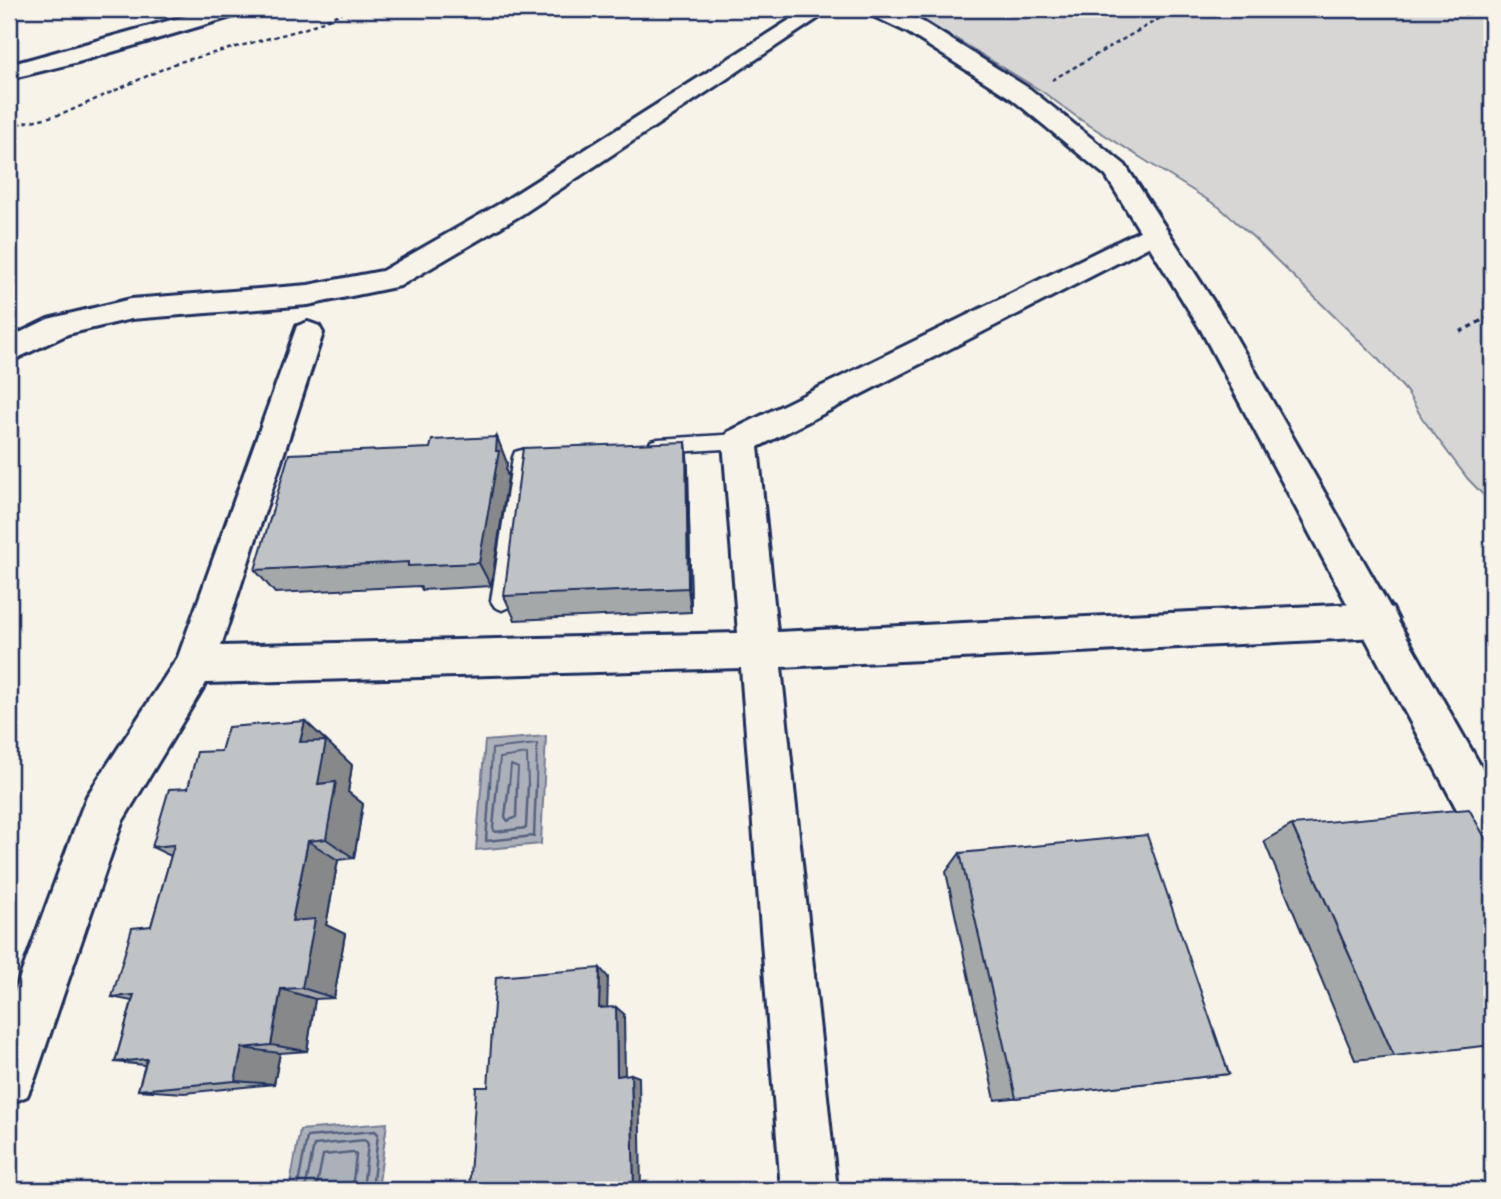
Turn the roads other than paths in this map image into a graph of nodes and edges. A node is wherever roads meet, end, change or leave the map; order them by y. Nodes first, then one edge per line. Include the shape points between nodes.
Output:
1 (167, 9) edge
2 (233, 9) edge
3 (821, 9) edge
4 (877, 9) edge
5 (9, 53) edge
6 (9, 72) edge
7 (1154, 233) junction
8 (308, 333) dead end
9 (9, 351) edge
10 (740, 441) junction
11 (644, 447) edge
12 (536, 455) edge
13 (502, 601) edge
14 (1378, 620) junction
15 (760, 649) junction
16 (195, 665) junction
17 (1492, 829) edge
18 (9, 1078) edge
19 (809, 1190) edge

1 - 5 main road
2 - 6 main road
3 - 9 main road via 511,209 390,279 308,295 131,309 59,326
4 - 7 main road via 915,27 1021,94 1116,171
7 - 10 main road
7 - 14 main road via 1216,329
8 - 16 main road
10 - 11 lane
10 - 15 main road
12 - 13 lane via 522,456
14 - 15 main road
14 - 17 main road
15 - 16 main road
15 - 19 main road
16 - 18 main road via 103,811

